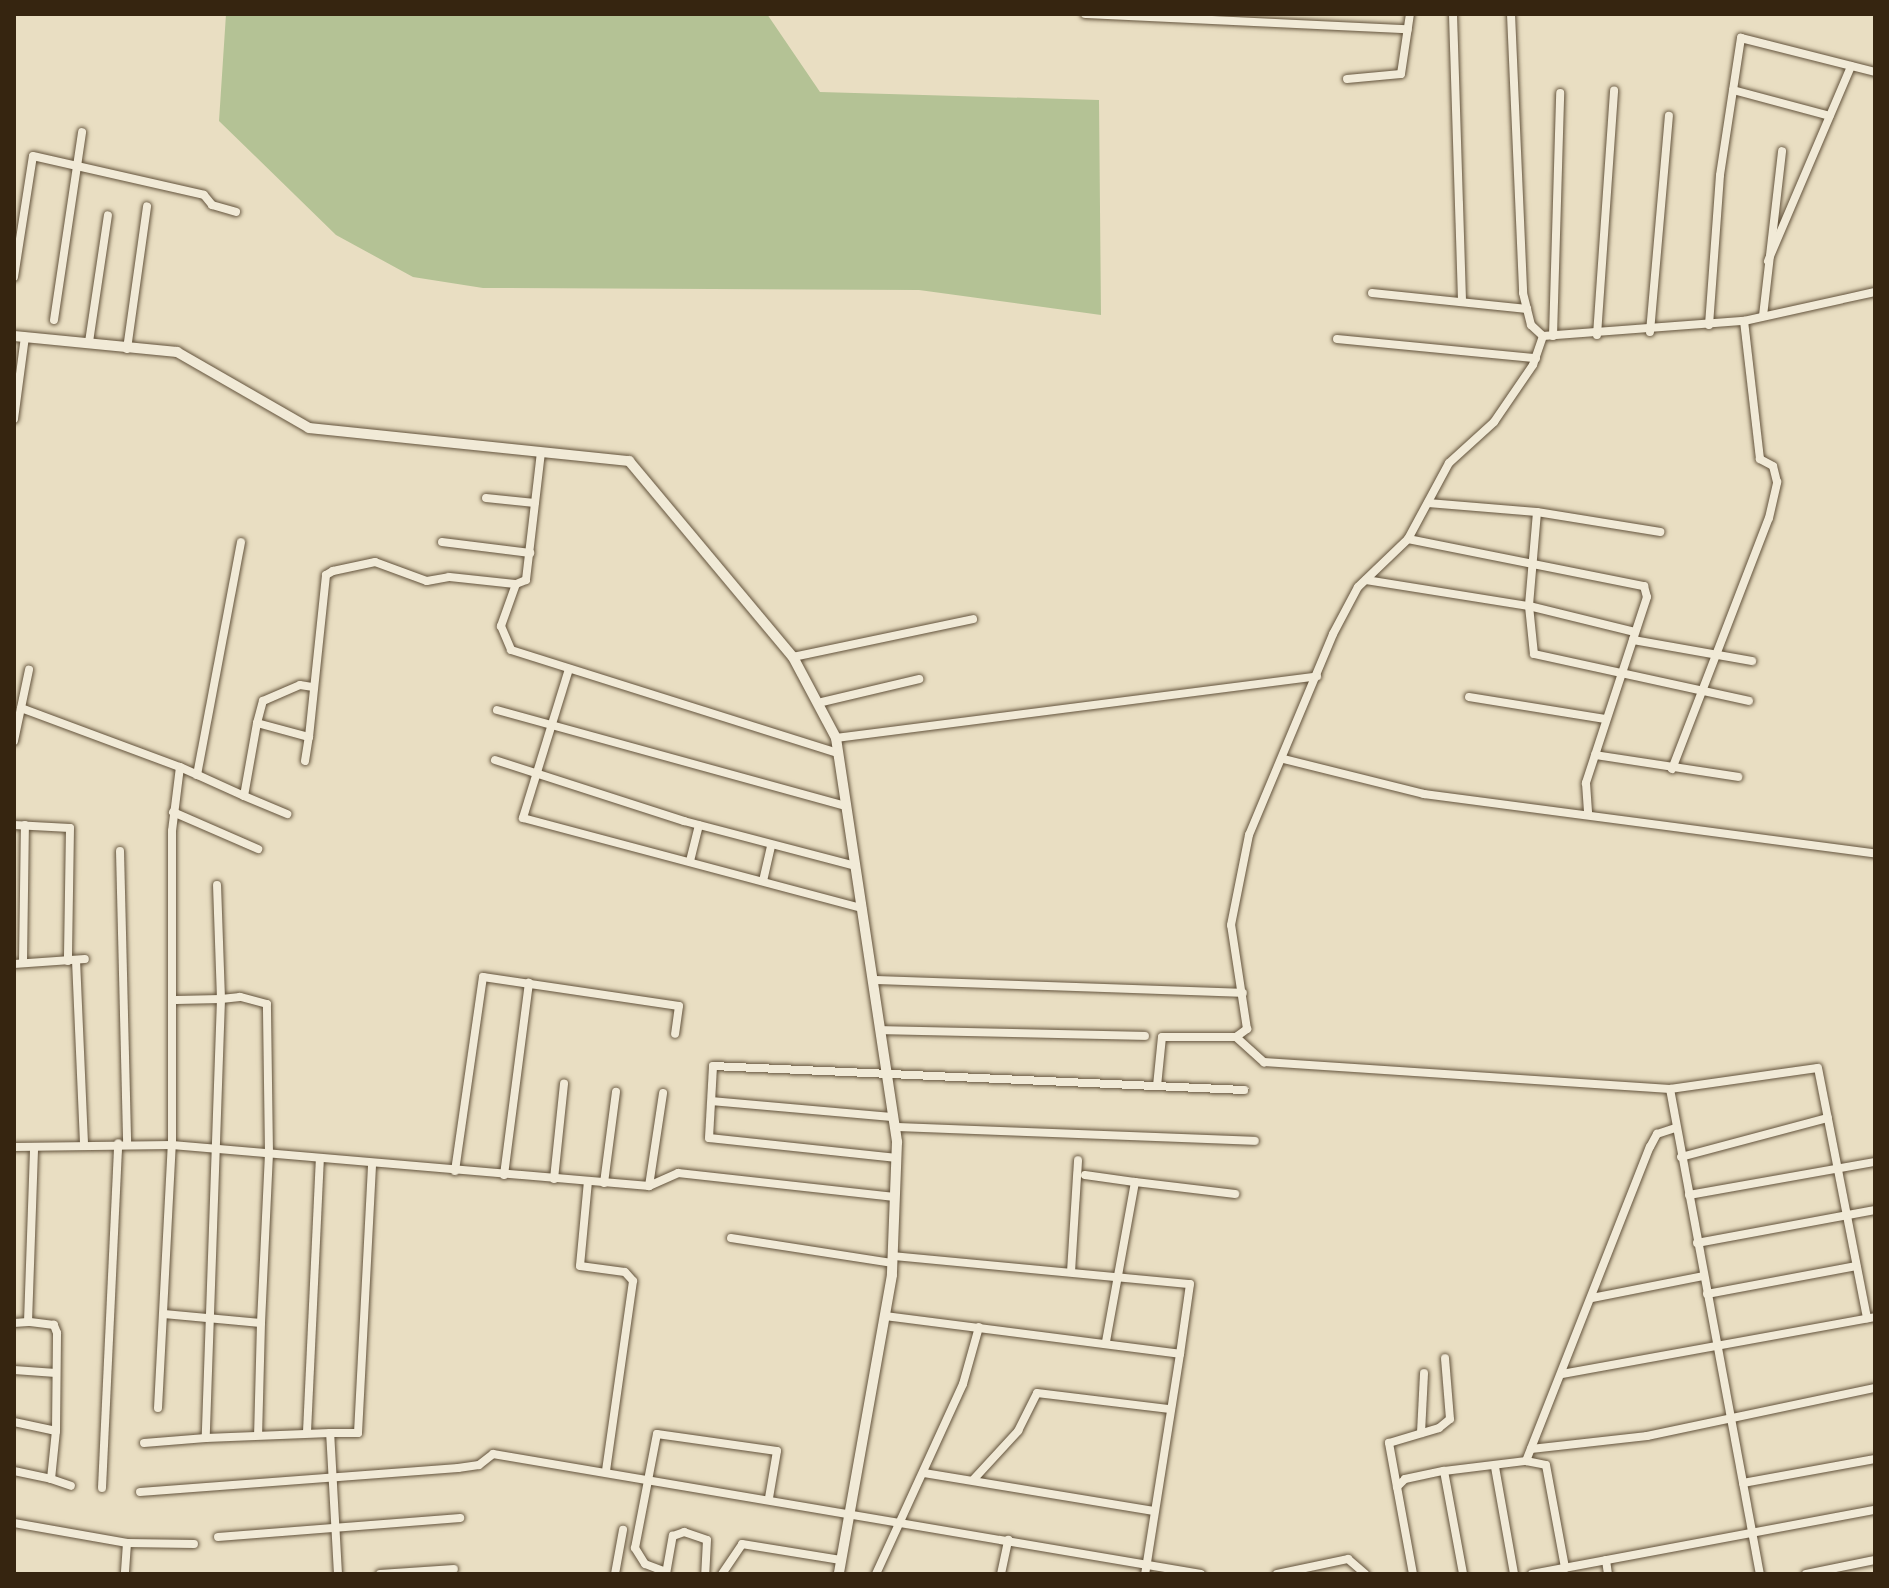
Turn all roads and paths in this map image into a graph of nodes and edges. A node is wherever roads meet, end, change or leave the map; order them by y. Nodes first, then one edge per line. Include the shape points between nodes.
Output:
1 (1085, 14) edge
2 (1410, 14) edge
3 (1453, 14) edge
4 (1511, 14) edge
5 (1231, 16) edge
6 (1408, 29) junction
7 (1851, 66) junction
8 (1875, 72) edge
9 (1347, 79) dead end
10 (1733, 90) junction
11 (1614, 91) dead end
12 (1560, 93) dead end
13 (1669, 116) dead end
14 (1830, 116) junction
15 (82, 132) dead end
16 (1782, 151) dead end
17 (76, 167) junction
18 (147, 206) dead end
19 (236, 212) dead end
20 (108, 215) dead end
21 (1768, 261) junction
22 (14, 277) edge
23 (1875, 292) edge
24 (1372, 293) dead end
25 (1462, 302) junction
26 (1527, 309) junction
27 (1763, 316) junction
28 (54, 320) dead end
29 (1744, 321) junction
30 (1709, 325) junction
31 (1650, 332) junction
32 (1597, 335) junction
33 (1548, 336) junction
34 (20, 337) edge
35 (1337, 339) dead end
36 (89, 342) junction
37 (127, 349) junction
38 (1536, 358) junction
39 (16, 397) edge
40 (14, 419) edge
41 (541, 452) junction
42 (486, 498) dead end
43 (535, 503) junction
44 (1428, 503) junction
45 (1537, 512) junction
46 (1660, 532) dead end
47 (1408, 539) junction
48 (241, 542) dead end
49 (442, 542) dead end
50 (530, 553) junction
51 (1534, 561) junction
52 (1366, 580) junction
53 (516, 584) junction
54 (1529, 606) junction
55 (973, 619) dead end
56 (1634, 636) junction
57 (793, 657) junction
58 (1715, 657) junction
59 (1752, 661) dead end
60 (569, 669) junction
61 (29, 670) dead end
62 (1621, 674) junction
63 (1317, 676) junction
64 (919, 679) dead end
65 (14, 684) edge
66 (25, 686) junction
67 (312, 687) junction
68 (1699, 695) junction
69 (1469, 697) dead end
70 (1749, 701) dead end
71 (822, 702) junction
72 (21, 708) junction
73 (497, 710) dead end
74 (1605, 719) junction
75 (257, 723) junction
76 (550, 724) junction
77 (309, 737) junction
78 (836, 738) junction
79 (14, 741) edge
80 (838, 753) junction
81 (1595, 755) junction
82 (1284, 759) junction
83 (495, 760) dead end
84 (305, 761) dead end
85 (180, 767) junction
86 (1672, 769) junction
87 (537, 772) junction
88 (197, 775) junction
89 (1738, 777) dead end
90 (244, 796) junction
91 (846, 806) junction
92 (173, 812) junction
93 (1588, 813) junction
94 (287, 814) dead end
95 (14, 825) edge
96 (25, 825) junction
97 (699, 825) junction
98 (771, 845) junction
99 (258, 849) dead end
100 (120, 851) dead end
101 (1875, 853) edge
102 (690, 861) junction
103 (855, 866) junction
104 (763, 881) junction
105 (217, 885) dead end
106 (862, 908) junction
107 (76, 960) junction
108 (19, 964) edge
109 (873, 980) junction
110 (529, 983) junction
111 (1243, 993) junction
112 (221, 999) junction
113 (176, 1000) junction
114 (880, 1030) junction
115 (675, 1034) dead end
116 (1145, 1036) dead end
117 (1236, 1037) junction
118 (887, 1076) junction
119 (564, 1084) dead end
120 (1157, 1086) junction
121 (1670, 1089) junction
122 (1244, 1090) dead end
123 (616, 1092) dead end
124 (663, 1093) dead end
125 (712, 1101) junction
126 (1828, 1118) junction
127 (894, 1122) junction
128 (1676, 1128) junction
129 (1255, 1141) dead end
130 (122, 1143) junction
131 (84, 1145) junction
132 (172, 1145) junction
133 (14, 1147) edge
134 (34, 1147) junction
135 (220, 1150) junction
136 (269, 1154) junction
137 (1681, 1157) junction
138 (897, 1158) junction
139 (320, 1159) junction
140 (1078, 1160) dead end
141 (1875, 1162) edge
142 (372, 1164) junction
143 (1837, 1168) junction
144 (455, 1171) junction
145 (504, 1175) junction
146 (1085, 1175) dead end
147 (554, 1179) junction
148 (588, 1181) junction
149 (1135, 1182) junction
150 (604, 1183) junction
151 (649, 1186) junction
152 (1235, 1194) dead end
153 (1689, 1195) junction
154 (895, 1197) junction
155 (1875, 1210) edge
156 (1846, 1216) junction
157 (731, 1238) dead end
158 (1697, 1243) junction
159 (893, 1260) junction
160 (1856, 1266) junction
161 (1071, 1272) junction
162 (1703, 1276) junction
163 (1121, 1277) junction
164 (1707, 1294) junction
165 (1592, 1298) junction
166 (164, 1314) junction
167 (885, 1316) junction
168 (1871, 1317) edge
169 (212, 1319) junction
170 (28, 1322) junction
171 (14, 1323) edge
172 (261, 1323) junction
173 (979, 1327) junction
174 (1106, 1341) junction
175 (1716, 1345) junction
176 (1180, 1354) junction
177 (1445, 1358) dead end
178 (14, 1370) edge
179 (56, 1373) junction
180 (1424, 1373) dead end
181 (1562, 1374) junction
182 (1875, 1388) edge
183 (158, 1408) dead end
184 (1170, 1409) junction
185 (1731, 1416) junction
186 (14, 1422) edge
187 (56, 1431) junction
188 (307, 1432) junction
189 (330, 1433) junction
190 (1421, 1433) junction
191 (258, 1434) junction
192 (206, 1438) junction
193 (144, 1443) dead end
194 (1531, 1449) junction
195 (1875, 1459) edge
196 (1526, 1461) junction
197 (1495, 1467) junction
198 (14, 1471) edge
199 (606, 1471) junction
200 (1444, 1471) junction
201 (924, 1473) junction
202 (331, 1477) junction
203 (646, 1477) junction
204 (51, 1479) junction
205 (973, 1480) junction
206 (1743, 1483) junction
207 (71, 1486) dead end
208 (1397, 1487) junction
209 (102, 1488) dead end
210 (140, 1492) dead end
211 (769, 1498) junction
212 (1875, 1510) edge
213 (1154, 1511) junction
214 (849, 1512) junction
215 (460, 1518) dead end
216 (901, 1521) junction
217 (14, 1523) edge
218 (335, 1527) junction
219 (623, 1530) dead end
220 (1752, 1534) junction
221 (218, 1537) dead end
222 (1008, 1540) junction
223 (127, 1543) junction
224 (194, 1544) dead end
225 (841, 1560) junction
226 (1606, 1560) junction
227 (1875, 1560) edge
228 (1147, 1561) junction
229 (1565, 1568) junction
230 (454, 1569) dead end
231 (666, 1573) edge
232 (125, 1574) edge
233 (338, 1574) edge
234 (380, 1574) edge
235 (615, 1574) edge
236 (705, 1574) edge
237 (722, 1574) edge
238 (839, 1574) edge
239 (876, 1574) edge
240 (1001, 1574) edge
241 (1145, 1574) edge
242 (1201, 1574) edge
243 (1277, 1574) edge
244 (1365, 1574) edge
245 (1413, 1574) edge
246 (1463, 1574) edge
247 (1514, 1574) edge
248 (1532, 1574) edge
249 (1608, 1574) edge
250 (1760, 1574) edge
251 (1806, 1574) edge

1 - 5 street
2 - 6 street
3 - 25 street
4 - 26 street
5 - 6 street
6 - 9 street via 1401,74
7 - 8 street
7 - 10 street via 1741,38
7 - 14 street
10 - 14 street
10 - 30 street
11 - 32 street
12 - 33 street
13 - 31 street
14 - 21 street
15 - 17 street
16 - 21 street
17 - 19 street via 204,195 212,205
17 - 22 street via 33,156
17 - 28 street
18 - 37 street
20 - 36 street
21 - 27 street
23 - 27 street
24 - 25 street
25 - 26 street
26 - 33 street via 1531,325
27 - 29 street
29 - 30 street
29 - 58 street via 1760,459 1773,466 1777,482
30 - 31 street
31 - 32 street
32 - 33 street
33 - 38 street
34 - 36 street
34 - 39 street
35 - 38 street
36 - 37 street
37 - 41 street via 189,356 309,428
38 - 44 street via 1494,422 1449,463
39 - 40 street
41 - 43 street
41 - 57 street via 629,461
42 - 43 street
43 - 50 street
44 - 45 street
44 - 47 street
45 - 46 street
45 - 51 street
47 - 51 street
47 - 52 street
48 - 88 street
49 - 50 street
50 - 53 street via 526,580
51 - 54 street
51 - 56 street via 1644,586 1647,597
52 - 54 street
52 - 63 street
53 - 60 street via 503,639 511,650
53 - 67 street via 449,577 427,581 375,562 333,571 326,575
54 - 56 street
54 - 62 street via 1534,654
55 - 57 street
56 - 58 street
56 - 62 street
57 - 71 street
58 - 59 street
58 - 68 street
60 - 76 street
60 - 80 street
61 - 66 street
62 - 68 street
62 - 74 street
63 - 78 street
63 - 82 street
64 - 71 street
65 - 66 street
66 - 72 street
67 - 75 street via 300,685 263,701
67 - 77 street
68 - 70 street
68 - 86 street
69 - 74 street
71 - 78 street
72 - 79 street
72 - 85 street
73 - 76 street
74 - 81 street
75 - 77 street
75 - 90 street
76 - 87 street
76 - 91 street
77 - 84 street
78 - 80 street
80 - 91 street
81 - 86 street
81 - 93 street via 1586,783
82 - 93 street via 1424,794
82 - 111 street via 1249,835 1231,925
83 - 87 street
85 - 88 street
85 - 92 street
86 - 89 street
87 - 97 street
87 - 102 street via 523,818
88 - 90 street
90 - 94 street
91 - 103 street
92 - 99 street
92 - 113 street
93 - 101 street
95 - 96 street
96 - 107 street via 70,828
96 - 108 street
97 - 98 street
97 - 102 street
98 - 103 street
98 - 104 street
100 - 130 street
102 - 104 street
103 - 106 street
104 - 106 street
105 - 112 street
106 - 109 street
107 - 108 street
107 - 131 street
109 - 111 street
109 - 114 street
110 - 115 street via 679,1006
110 - 144 street via 480,981
110 - 145 street
111 - 117 street via 1247,1029
112 - 113 street
112 - 135 street
112 - 136 street via 260,998 267,1004
113 - 132 street
114 - 116 street
114 - 118 street
117 - 120 street via 1162,1037
117 - 121 street via 1264,1062
118 - 120 street
118 - 125 street via 719,1063 713,1066
118 - 127 street
119 - 147 street
120 - 122 street
121 - 126 street via 1818,1068
121 - 128 street
123 - 150 street
124 - 151 street
125 - 127 street
125 - 138 street via 708,1132 717,1141
126 - 137 street
126 - 143 street
127 - 129 street
127 - 138 street
128 - 137 street
128 - 165 street via 1657,1134 1650,1147
130 - 131 street
130 - 132 street
130 - 209 street
131 - 134 street
132 - 135 street
132 - 166 street
133 - 134 street
134 - 170 street
135 - 136 street
135 - 169 street
136 - 139 street
136 - 172 street
137 - 153 street
138 - 154 street
139 - 142 street
139 - 188 street
140 - 161 street
141 - 143 street
142 - 144 street
142 - 189 street via 358,1433
143 - 153 street
143 - 156 street
144 - 145 street
145 - 147 street
146 - 149 street
147 - 148 street
148 - 150 street
148 - 199 street via 580,1266 625,1272 633,1281
149 - 152 street
149 - 163 street
150 - 151 street
151 - 154 street via 678,1173
153 - 158 street
154 - 159 street
155 - 156 street
156 - 158 street
156 - 160 street
157 - 159 street
158 - 162 street
159 - 161 street
159 - 167 street
160 - 164 street
160 - 168 street
161 - 163 street
162 - 164 street
162 - 165 street
163 - 174 street
163 - 176 street via 1190,1284
164 - 175 street
165 - 181 street
166 - 169 street
166 - 183 street
167 - 173 street
167 - 214 street
168 - 175 street
169 - 172 street
169 - 192 street
170 - 171 street
170 - 179 street via 54,1325
172 - 191 street
173 - 174 street
173 - 201 street via 963,1384
174 - 176 street
175 - 181 street
175 - 185 street
176 - 184 street
177 - 190 street via 1450,1419
178 - 179 street
179 - 187 street
180 - 190 street
181 - 194 street
182 - 185 street
184 - 205 street via 1037,1393 1018,1431 984,1461
184 - 213 street
185 - 194 street via 1647,1436
185 - 206 street
186 - 187 street
187 - 204 street
188 - 189 street
188 - 191 street
189 - 202 street
190 - 208 street via 1388,1446
191 - 192 street
192 - 193 street
194 - 196 street
195 - 206 street
196 - 197 street
196 - 229 street via 1546,1465
197 - 200 street
197 - 247 street
198 - 204 street
199 - 202 street via 493,1454 472,1466
199 - 203 street
200 - 208 street via 1405,1479
200 - 246 street
201 - 205 street
201 - 216 street
202 - 210 street
202 - 218 street
203 - 211 street
203 - 211 street via 661,1431 729,1442 779,1452
203 - 231 street via 635,1552
204 - 207 street
205 - 213 street
206 - 220 street
208 - 245 street
211 - 214 street
212 - 220 street
213 - 228 street
214 - 216 street
214 - 225 street
215 - 218 street
216 - 222 street
216 - 239 street
217 - 223 street
218 - 221 street
218 - 233 street
219 - 235 street
220 - 226 street
220 - 250 street
222 - 228 street
222 - 240 street
223 - 224 street
223 - 232 street
225 - 237 street via 742,1544
225 - 238 street
226 - 229 street
226 - 249 street
227 - 251 street
228 - 241 street
228 - 242 street
229 - 248 street
230 - 234 street
231 - 236 street via 673,1536 684,1532 707,1540
243 - 244 street via 1348,1559

